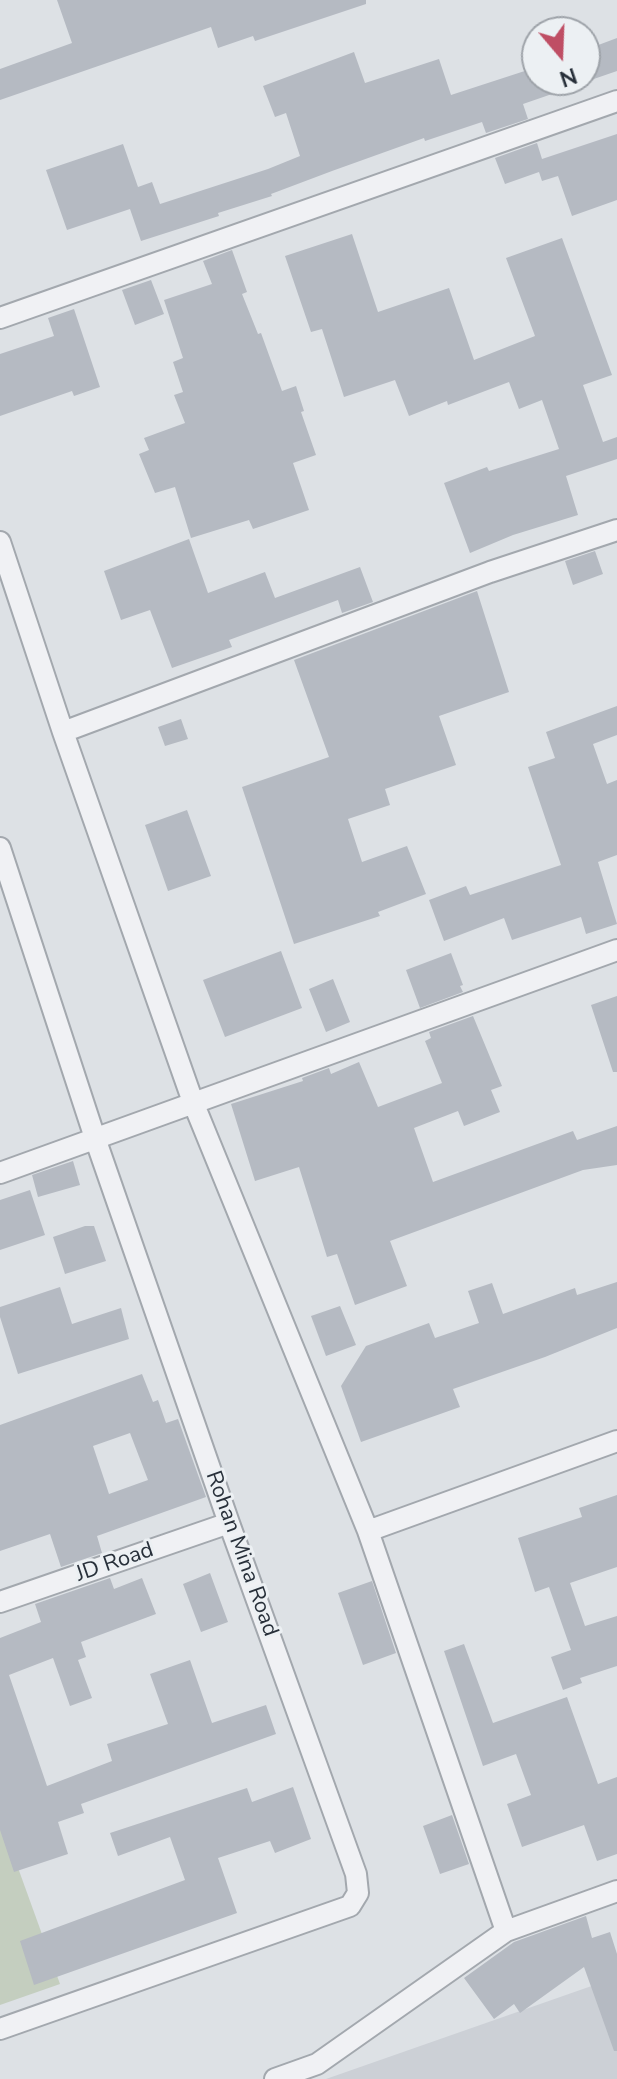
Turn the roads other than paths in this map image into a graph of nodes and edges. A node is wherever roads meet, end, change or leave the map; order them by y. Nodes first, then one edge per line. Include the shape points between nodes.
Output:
1 (617, 101) edge
2 (0, 318) edge
3 (617, 530) edge
4 (0, 542) edge
5 (63, 732) junction
6 (0, 848) edge
7 (617, 950) edge
8 (193, 1102) junction
9 (95, 1138) junction
10 (0, 1173) edge
11 (617, 1441) edge
12 (229, 1523) junction
13 (368, 1531) junction
14 (0, 1602) edge
15 (617, 1891) edge
16 (506, 1931) junction
17 (0, 2029) edge
18 (275, 2079) edge

1 - 2 street
3 - 5 street via 490,572
4 - 5 street
5 - 8 street
6 - 9 street, Rohan Mina Road
7 - 8 street
8 - 9 street
8 - 13 street
9 - 10 street
9 - 12 street, Rohan Mina Road
11 - 13 street
12 - 14 street, JD Road
12 - 17 street, Rohan Mina Road via 356,1874 358,1893 350,1906
13 - 16 street
15 - 16 street
16 - 18 street via 317,2064

